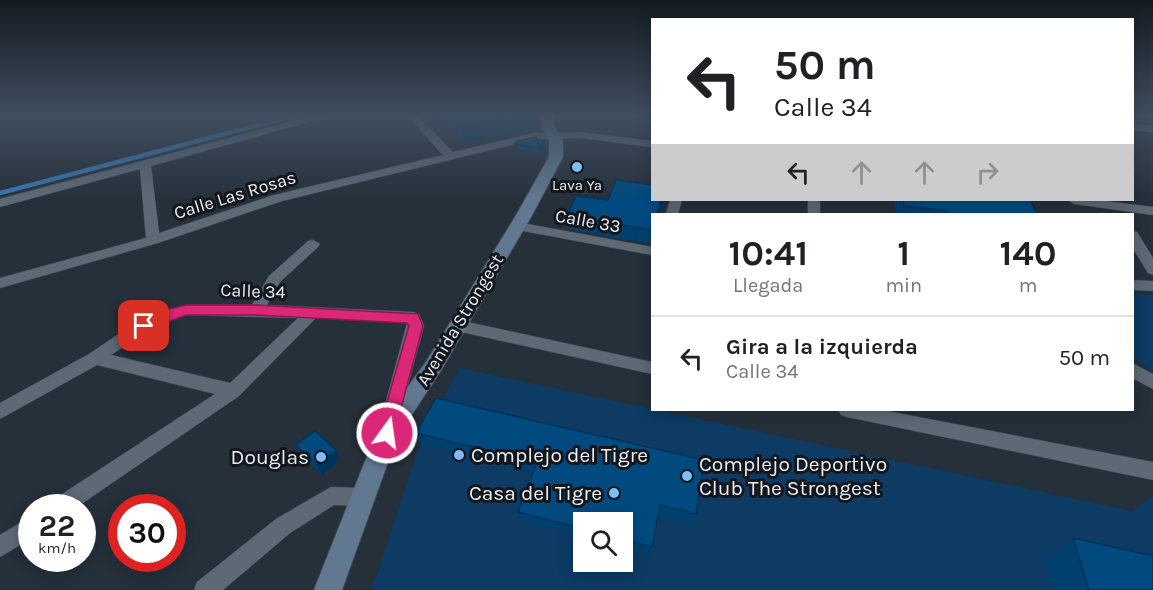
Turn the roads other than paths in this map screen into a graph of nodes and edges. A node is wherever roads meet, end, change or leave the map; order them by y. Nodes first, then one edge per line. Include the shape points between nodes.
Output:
1 (220, 145) edge
2 (439, 145) edge
3 (499, 145) edge
4 (556, 145) edge
5 (450, 156) junction
6 (145, 165) junction
7 (1081, 201) edge
8 (0, 203) edge
9 (1116, 206) edge
10 (1153, 211) edge
11 (517, 226) junction
12 (1134, 238) edge
13 (153, 240) junction
14 (314, 244) dead end
15 (651, 251) edge
16 (1153, 270) edge
17 (0, 283) edge
18 (1134, 285) edge
19 (1153, 286) edge
20 (256, 310) junction
21 (312, 313) junction
22 (458, 326) junction
23 (95, 358) junction
24 (651, 368) edge
25 (1134, 370) edge
26 (1153, 382) edge
27 (233, 391) junction
28 (857, 411) edge
29 (0, 412) edge
30 (887, 414) edge
31 (387, 433) junction
32 (1153, 471) edge
33 (79, 494) edge
34 (362, 497) junction
35 (18, 535) edge
36 (0, 547) edge
37 (205, 590) edge
38 (328, 590) edge

1 - 6 street
2 - 5 street
3 - 5 street, Calle Las Rosas
4 - 11 main road, Avenida Strongest via 556,157
5 - 13 street, Calle Las Rosas via 278,198
6 - 8 street
6 - 13 street
7 - 9 street
9 - 10 street
11 - 15 street, Calle 33
11 - 22 main road, Avenida Strongest
12 - 16 street
13 - 17 street, Calle Las Rosas
14 - 20 street via 274,279
18 - 19 street
20 - 21 street, Calle 34
20 - 23 street, Calle 34 via 186,310 165,316
21 - 27 street
21 - 31 street, Calle 34 via 413,318 416,326
22 - 24 street
22 - 31 main road, Avenida Strongest
23 - 27 street
23 - 29 street, Calle 34
25 - 26 street
27 - 33 street
28 - 30 street
30 - 32 street
31 - 34 main road, Avenida Strongest
34 - 37 street via 331,496 283,526
34 - 38 main road, Avenida Strongest
35 - 36 street

